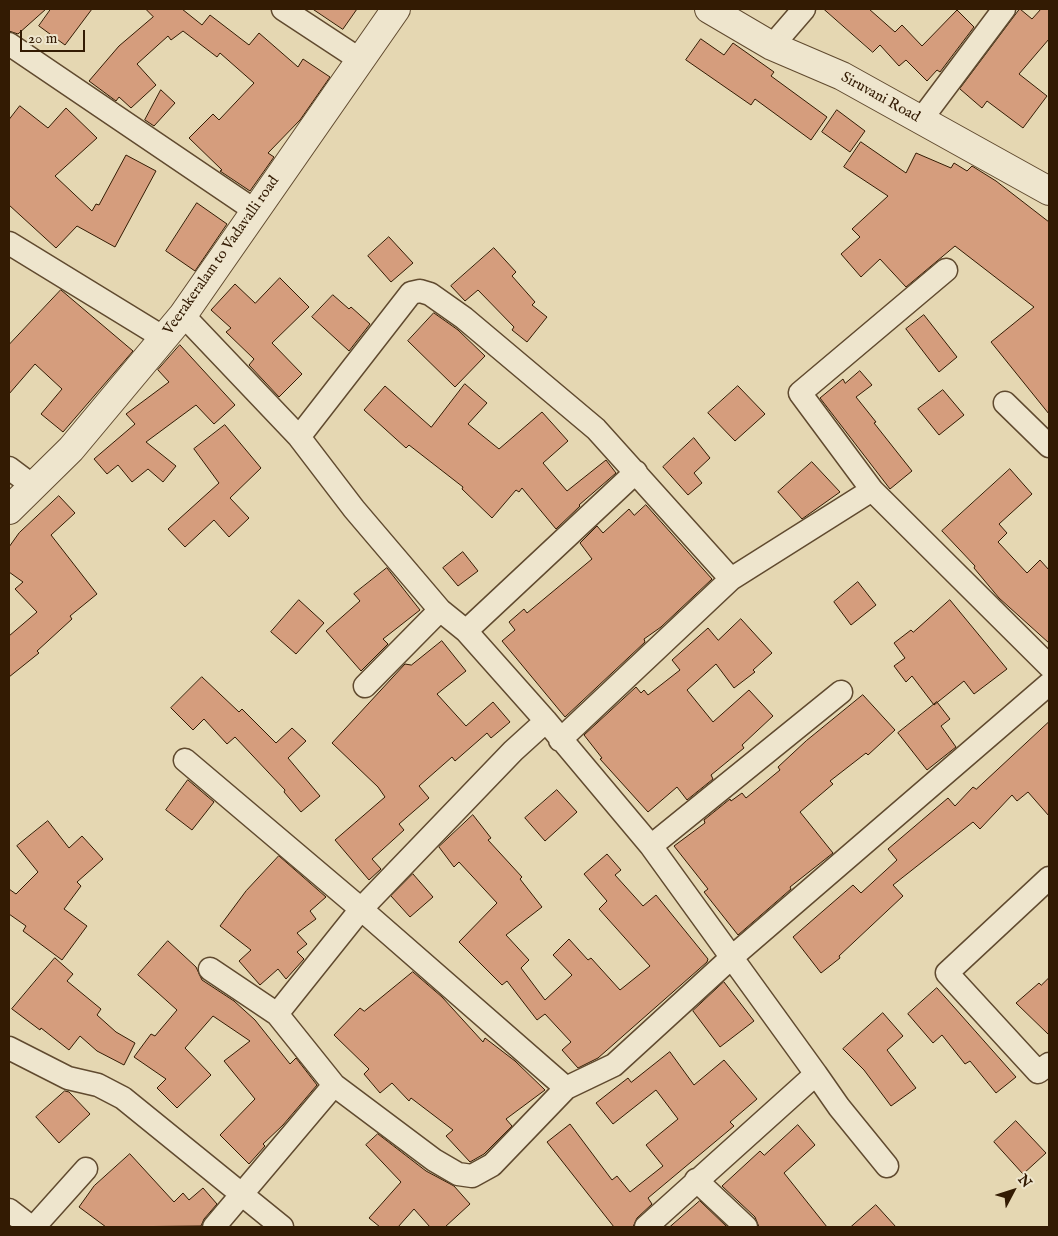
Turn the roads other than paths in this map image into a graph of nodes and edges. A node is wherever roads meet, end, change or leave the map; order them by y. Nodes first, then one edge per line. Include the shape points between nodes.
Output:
1 (283, 9) edge
2 (396, 9) edge
3 (709, 9) edge
4 (804, 9) edge
5 (1004, 9) edge
6 (9, 44) edge
7 (772, 46) junction
8 (359, 59) junction
9 (920, 120) junction
10 (1049, 191) edge
11 (254, 210) junction
12 (9, 243) edge
13 (946, 270) dead end
14 (183, 315) junction
15 (164, 338) junction
16 (1005, 403) dead end
17 (299, 437) junction
18 (1049, 446) edge
19 (9, 468) edge
20 (636, 472) junction
21 (33, 486) junction
22 (872, 490) junction
23 (9, 510) edge
24 (731, 579) junction
25 (440, 610) junction
26 (466, 631) junction
27 (1049, 666) edge
28 (1049, 684) edge
29 (365, 686) dead end
30 (841, 692) dead end
31 (546, 721) junction
32 (560, 740) junction
33 (185, 760) dead end
34 (651, 846) junction
35 (1049, 878) edge
36 (361, 909) junction
37 (731, 958) junction
38 (210, 969) dead end
39 (277, 1014) junction
40 (9, 1048) edge
41 (1049, 1064) edge
42 (816, 1074) junction
43 (334, 1085) junction
44 (566, 1088) junction
45 (886, 1166) dead end
46 (86, 1169) dead end
47 (696, 1180) junction
48 (239, 1195) junction
49 (9, 1210) edge
50 (32, 1227) edge
51 (214, 1227) edge
52 (282, 1227) edge
53 (646, 1227) edge
54 (746, 1227) edge

1 - 8 street
2 - 8 street, Veerakeralam to Vadavalli road
3 - 7 street, Siruvani Road
4 - 7 street
5 - 9 street
6 - 11 street
7 - 9 street, Siruvani Road via 842,76
8 - 11 street, Veerakeralam to Vadavalli road
9 - 10 street, Siruvani Road
11 - 14 street, Veerakeralam to Vadavalli road
12 - 15 street
13 - 22 street via 800,393
14 - 15 street, Veerakeralam to Vadavalli road
14 - 17 street
15 - 21 street, Veerakeralam to Vadavalli road via 70,448
16 - 18 street
17 - 20 street via 411,293 420,291 430,294 464,318 589,423
17 - 25 street via 354,509
19 - 21 street
20 - 24 street
20 - 26 street
21 - 23 street, Veerakeralam to Vadavalli road
22 - 24 street
22 - 27 street
24 - 32 street
25 - 26 street
25 - 29 street
26 - 31 street
28 - 37 street
30 - 34 street
31 - 32 street
31 - 36 street
32 - 34 street
33 - 36 street
34 - 37 street
35 - 41 street via 947,973 1038,1072
36 - 39 street
36 - 44 street
37 - 42 street
37 - 44 street via 614,1064
38 - 39 street
39 - 43 street
40 - 48 street via 68,1078 98,1085 123,1098
42 - 45 street
42 - 47 street
43 - 44 street via 434,1160 458,1174 472,1176 492,1165
43 - 48 street
46 - 50 street
47 - 53 street
47 - 54 street
48 - 51 street
48 - 52 street
49 - 50 street

